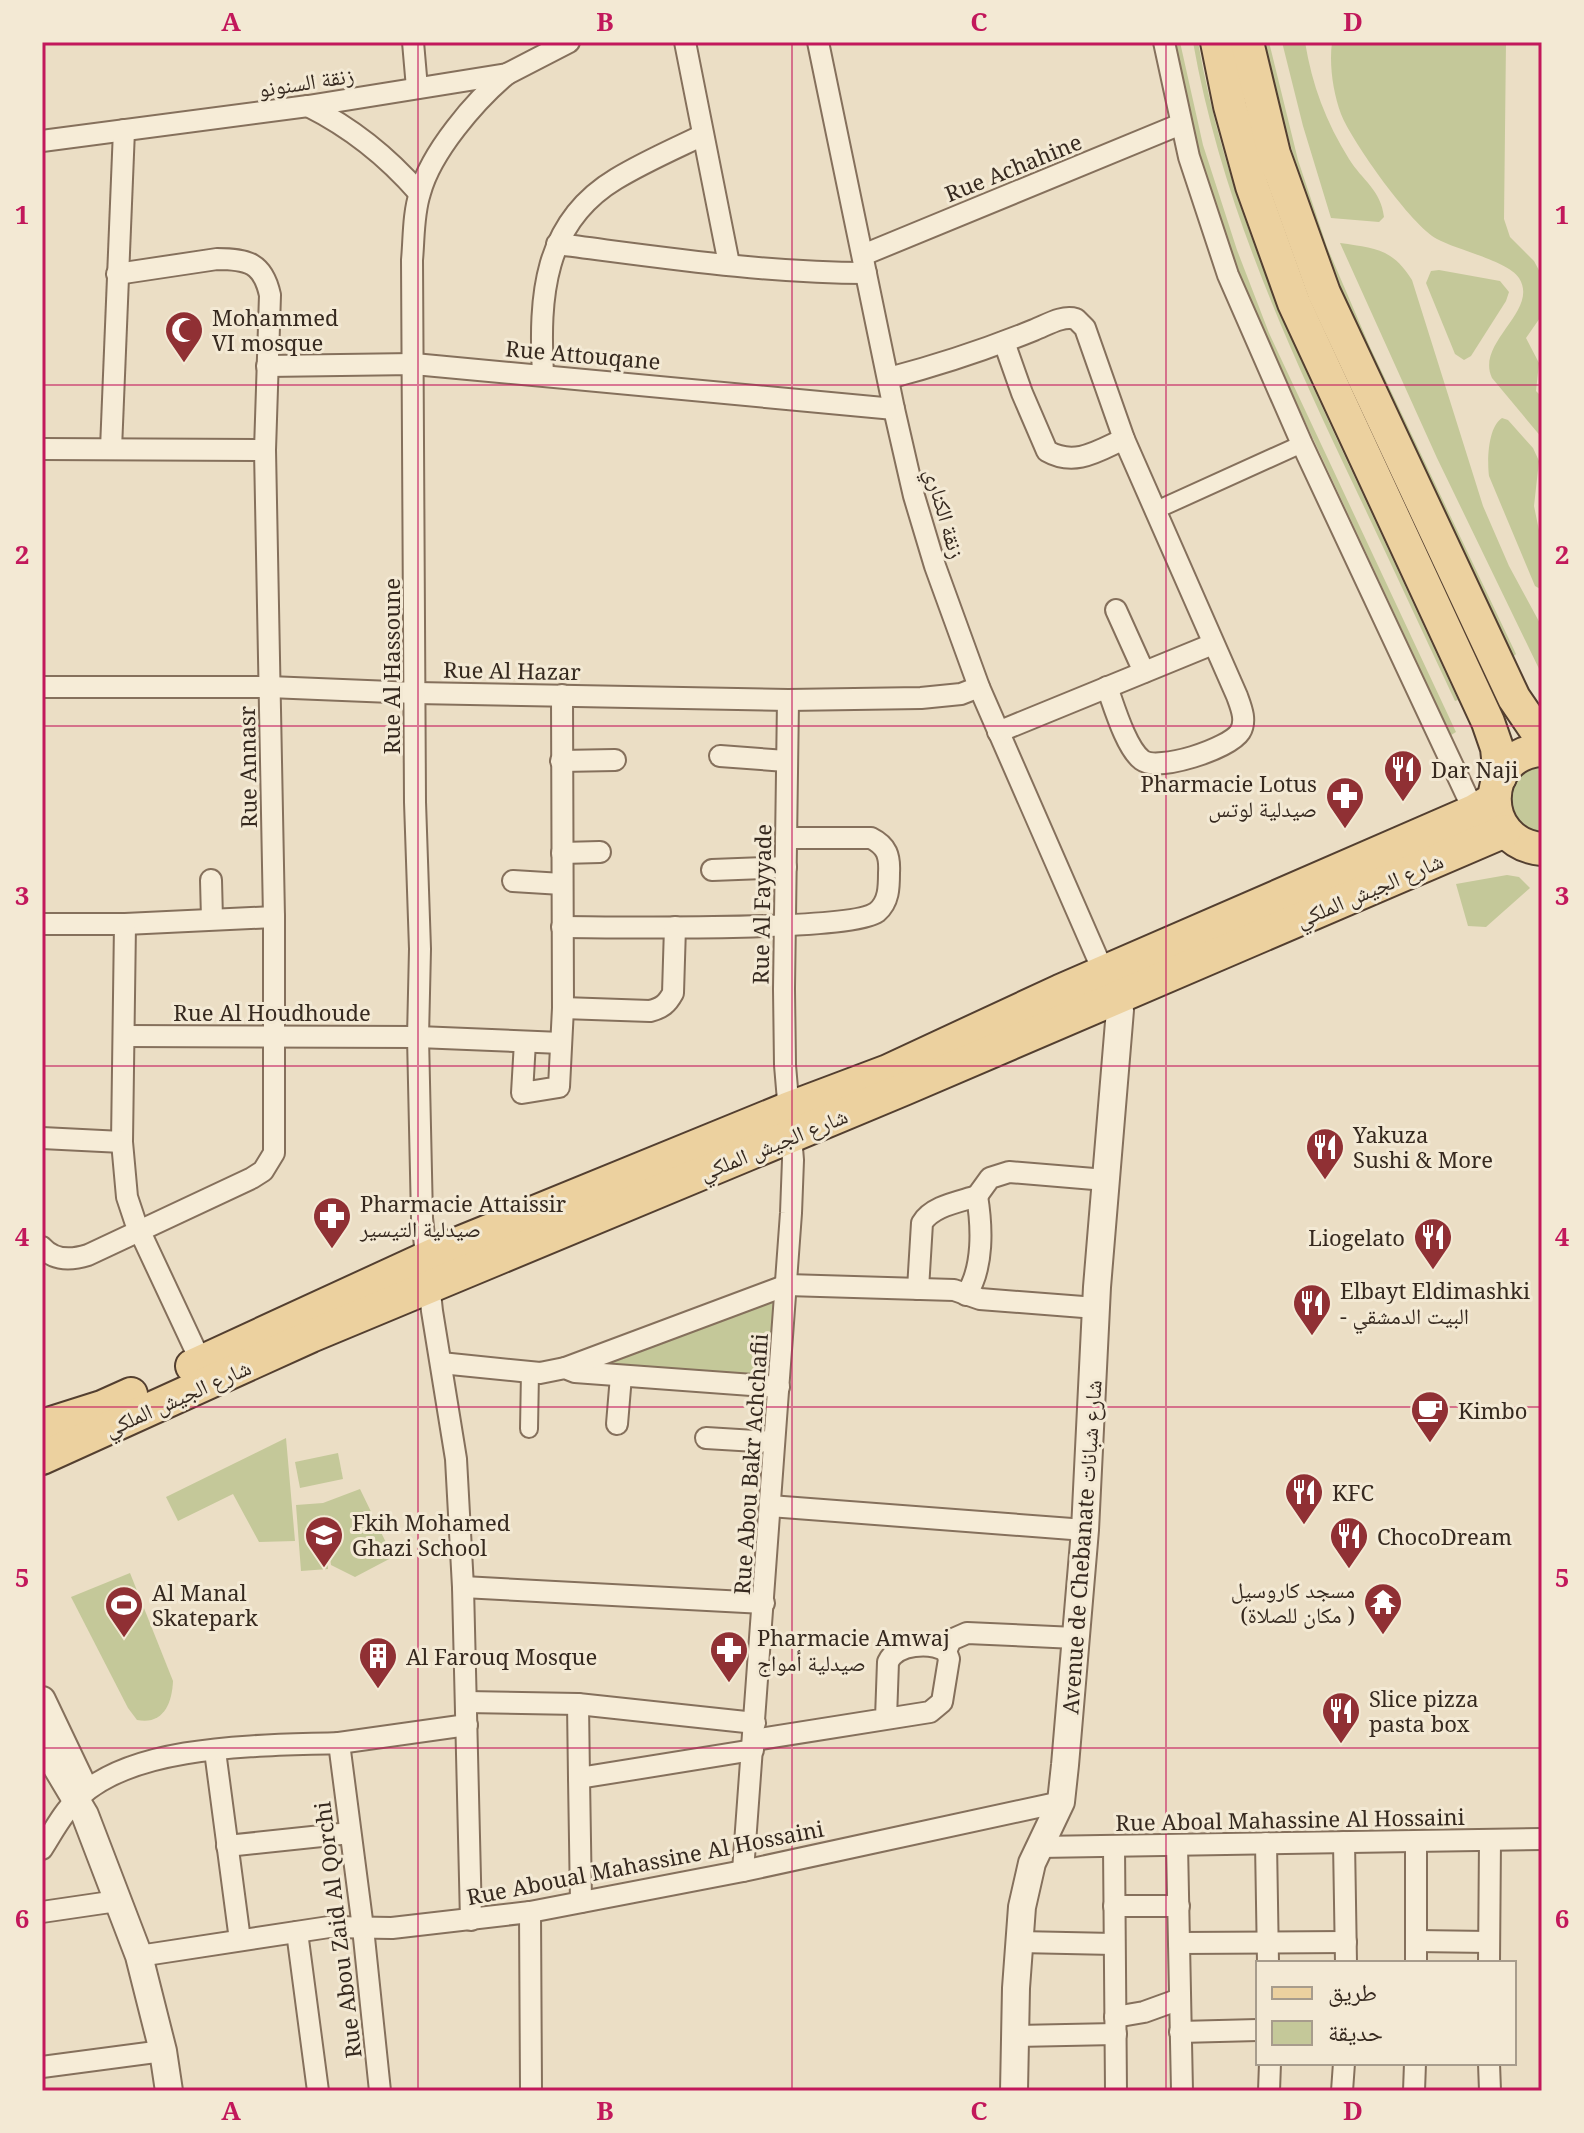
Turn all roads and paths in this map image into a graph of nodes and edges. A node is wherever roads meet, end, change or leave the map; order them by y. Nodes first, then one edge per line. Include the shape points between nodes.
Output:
1 (413, 42) edge
2 (569, 42) edge
3 (685, 42) edge
4 (818, 42) edge
5 (1164, 42) edge
6 (1217, 42) edge
7 (1247, 42) edge
8 (507, 74) junction
9 (417, 88) junction
10 (308, 106) junction
11 (1181, 124) junction
12 (124, 130) junction
13 (703, 135) junction
14 (42, 141) edge
15 (419, 193) junction
16 (557, 244) junction
17 (729, 264) junction
18 (865, 264) junction
19 (117, 274) junction
20 (1004, 342) junction
21 (414, 364) junction
22 (267, 366) junction
23 (543, 374) junction
24 (889, 378) junction
25 (894, 409) junction
26 (1124, 439) junction
27 (1302, 444) junction
28 (42, 449) edge
29 (111, 449) junction
30 (265, 450) junction
31 (1154, 511) junction
32 (1116, 610) dead end
33 (1213, 644) junction
34 (1144, 672) junction
35 (42, 687) edge
36 (269, 687) junction
37 (979, 687) junction
38 (1107, 687) junction
39 (416, 693) junction
40 (562, 695) junction
41 (788, 700) junction
42 (998, 732) junction
43 (1542, 739) edge
44 (1542, 750) edge
45 (720, 756) dead end
46 (615, 760) dead end
47 (561, 761) junction
48 (786, 761) junction
49 (1489, 796) junction
50 (1505, 831) junction
51 (786, 838) junction
52 (1539, 851) edge
53 (600, 852) dead end
54 (562, 853) junction
55 (786, 867) junction
56 (712, 870) dead end
57 (211, 880) dead end
58 (513, 881) dead end
59 (562, 884) junction
60 (274, 917) junction
61 (212, 919) junction
62 (42, 924) edge
63 (125, 924) junction
64 (784, 924) junction
65 (562, 927) junction
66 (675, 927) junction
67 (1109, 985) junction
68 (563, 1008) junction
69 (276, 1035) junction
70 (125, 1036) junction
71 (418, 1037) junction
72 (525, 1042) junction
73 (561, 1043) junction
74 (789, 1122) junction
75 (42, 1138) edge
76 (122, 1142) junction
77 (1106, 1180) junction
78 (977, 1196) junction
79 (139, 1229) junction
80 (42, 1247) edge
81 (429, 1272) junction
82 (787, 1285) junction
83 (918, 1289) junction
84 (966, 1295) junction
85 (1096, 1308) junction
86 (201, 1362) junction
87 (441, 1363) junction
88 (565, 1368) junction
89 (530, 1372) junction
90 (621, 1376) junction
91 (779, 1387) junction
92 (617, 1424) dead end
93 (42, 1426) edge
94 (529, 1429) dead end
95 (706, 1438) dead end
96 (774, 1442) junction
97 (42, 1458) edge
98 (770, 1506) junction
99 (1085, 1530) junction
100 (463, 1587) junction
101 (764, 1603) junction
102 (1075, 1638) junction
103 (946, 1651) junction
104 (42, 1700) edge
105 (466, 1702) junction
106 (578, 1704) junction
107 (886, 1708) junction
108 (467, 1725) junction
109 (754, 1738) junction
110 (48, 1741) edge
111 (339, 1743) junction
112 (215, 1751) junction
113 (579, 1778) junction
114 (1061, 1802) junction
115 (81, 1803) junction
116 (350, 1833) junction
117 (1542, 1839) edge
118 (1490, 1840) junction
119 (1416, 1841) junction
120 (1344, 1842) junction
121 (1266, 1843) junction
122 (1177, 1845) junction
123 (227, 1846) junction
124 (1114, 1846) junction
125 (1039, 1847) junction
126 (42, 1849) edge
127 (743, 1871) junction
128 (117, 1901) junction
129 (581, 1902) junction
130 (1114, 1906) junction
131 (1179, 1906) junction
132 (42, 1912) edge
133 (530, 1912) junction
134 (471, 1920) junction
135 (363, 1928) junction
136 (297, 1932) junction
137 (240, 1940) junction
138 (1416, 1941) junction
139 (1019, 1942) junction
140 (1268, 1942) junction
141 (1346, 1942) junction
142 (1489, 1942) junction
143 (1179, 1943) junction
144 (1114, 1944) junction
145 (139, 1956) junction
146 (1268, 1961) edge
147 (1346, 1961) edge
148 (1416, 1961) edge
149 (1489, 1961) edge
150 (1180, 1999) junction
151 (1116, 2026) junction
152 (1256, 2030) edge
153 (1180, 2032) junction
154 (1015, 2036) junction
155 (163, 2051) junction
156 (1270, 2065) edge
157 (1344, 2065) edge
158 (1415, 2065) edge
159 (1489, 2065) edge
160 (42, 2067) edge
161 (169, 2091) edge
162 (318, 2091) edge
163 (380, 2091) edge
164 (531, 2091) edge
165 (1014, 2091) edge
166 (1116, 2091) edge
167 (1182, 2091) edge
168 (1269, 2091) edge
169 (1342, 2091) edge
170 (1414, 2091) edge
171 (1490, 2091) edge

1 - 9 street
2 - 8 street, زنقة السنونو
3 - 13 street
4 - 18 street, زنقة الكناري
5 - 11 street
6 - 49 main road via 1244,159 1284,277 1488,722 1497,748
7 - 43 main road via 1274,154 1324,293 1514,698
8 - 9 street, زنقة السنونو
8 - 15 street, Rue Al Hassoune via 450,137
9 - 10 street, زنقة السنونو
10 - 12 street, زنقة السنونو
10 - 15 street via 368,142
11 - 18 street, Rue Achahine
11 - 27 street via 1218,249
12 - 14 street, زنقة السنونو
12 - 19 street
13 - 16 street via 597,192
13 - 17 street
15 - 21 street, Rue Al Hassoune via 412,260
16 - 17 street, Rue Achahine
16 - 23 street via 545,287
17 - 18 street, Rue Achahine via 820,273
18 - 24 street, زنقة الكناري
19 - 22 street, Rue Annasr via 217,259 258,268 270,295
19 - 29 street
20 - 24 street
20 - 26 street via 1047,451 1068,459
20 - 26 street via 1064,318 1080,322
21 - 22 street, Rue Attouqane
21 - 23 street, Rue Attouqane
21 - 39 street, Rue Al Hassoune
22 - 30 street, Rue Annasr
23 - 25 street, Rue Attouqane
24 - 25 street, زنقة الكناري
25 - 37 street, زنقة الكناري via 935,566
26 - 31 street
27 - 31 street
27 - 49 street
28 - 29 street
29 - 30 street
30 - 36 street, Rue Annasr
31 - 33 street
32 - 34 street
33 - 34 street
33 - 38 street via 1243,722 1229,741 1204,753 1159,765 1140,759
34 - 38 street
35 - 36 street, Rue Al Hazar
36 - 39 street, Rue Al Hazar
36 - 60 street, Rue Annasr
37 - 41 street, Rue Al Hazar via 921,698
37 - 42 street, زنقة الكناري
38 - 42 street
39 - 40 street, Rue Al Hazar
39 - 71 street, Rue Al Hassoune
40 - 41 street, Rue Al Hazar
40 - 47 street
41 - 48 street, Rue Al Fayyade
42 - 67 street, زنقة الكناري
44 - 49 main road, شارع الجيش الملكي via 1509,764
45 - 48 street
46 - 47 street
47 - 54 street
48 - 51 street, Rue Al Fayyade
49 - 50 main road
49 - 67 main road, شارع الجيش الملكي
50 - 52 main road
50 - 67 main road, شارع الجيش الملكي
51 - 55 street, Rue Al Fayyade
51 - 64 street via 871,838 887,851 889,872 884,905 869,916
53 - 54 street
54 - 59 street
55 - 56 street
55 - 64 street, Rue Al Fayyade
57 - 61 street
58 - 59 street
59 - 65 street
60 - 61 street
60 - 69 street, Rue Annasr
61 - 63 street
62 - 63 street
63 - 70 street
64 - 66 street
64 - 74 street, Rue Al Fayyade
65 - 66 street
65 - 68 street
66 - 68 street via 673,993 661,1008
67 - 74 main road, شارع الجيش الملكي via 888,1071
67 - 77 street, Avenue de Chebanate شارع شبانات via 1120,1010
68 - 73 street
69 - 70 street, Rue Al Houdhoude
69 - 71 street, Rue Al Houdhoude
69 - 79 street, Rue Annasr via 275,1137 269,1164 252,1178
70 - 76 street
71 - 72 street, Rue Al Houdhoude
71 - 81 street, Rue Al Hassoune via 422,1218
72 - 73 street, Rue Al Houdhoude
72 - 73 street via 522,1093 559,1087
74 - 81 main road, شارع الجيش الملكي
74 - 82 street, Rue Abou Bakr Achchafii via 793,1160
75 - 76 street
76 - 79 street via 127,1197
77 - 78 street via 1009,1172 990,1178
77 - 85 street, Avenue de Chebanate شارع شبانات
78 - 83 street via 925,1218
78 - 84 street via 977,1277
79 - 80 street, Rue Annasr via 79,1258 54,1256
79 - 86 street
81 - 86 main road, شارع الجيش الملكي
81 - 87 street, Rue Al Hassoune
81 - 97 main road, شارع الجيش الملكي via 311,1336
82 - 83 street
82 - 88 street
82 - 91 street, Rue Abou Bakr Achchafii
83 - 84 street
84 - 85 street
85 - 99 street, Avenue de Chebanate شارع شبانات
86 - 93 main road, شارع الجيش الملكي via 102,1407
87 - 89 street
87 - 100 street, Rue Al Hassoune via 456,1459
88 - 89 street
88 - 90 street
89 - 94 street
90 - 91 street
90 - 92 street
91 - 96 street, Rue Abou Bakr Achchafii
95 - 96 street
96 - 98 street, Rue Abou Bakr Achchafii
98 - 99 street
98 - 101 street, Rue Abou Bakr Achchafii
99 - 102 street, Avenue de Chebanate شارع شبانات
100 - 101 street
100 - 105 street, Rue Al Hassoune
101 - 109 street, Rue Abou Bakr Achchafii
102 - 103 street via 967,1633 951,1640
102 - 114 street, Avenue de Chebanate شارع شبانات
103 - 107 street via 912,1647 895,1652 888,1662
103 - 107 street via 944,1695 937,1708 916,1715
104 - 110 street
105 - 106 street
105 - 108 street, Rue Al Hassoune
106 - 109 street
106 - 113 street
107 - 109 street
108 - 111 street
108 - 134 street, Rue Al Hassoune
109 - 113 street
109 - 127 street, Rue Abou Bakr Achchafii
110 - 115 street
111 - 112 street
111 - 116 street, Rue Abou Zaid Al Qorchi
112 - 115 street via 122,1769
112 - 123 street
113 - 129 street
114 - 125 street, Avenue de Chebanate شارع شبانات
114 - 127 street, Rue Aboual Mahassine Al Hossaini
115 - 126 street
115 - 128 street
116 - 123 street
116 - 135 street, Rue Abou Zaid Al Qorchi
117 - 118 street, Rue Aboal Mahassine Al Hossaini
118 - 119 street, Rue Aboal Mahassine Al Hossaini
118 - 142 street
119 - 120 street, Rue Aboal Mahassine Al Hossaini
119 - 138 street
120 - 121 street, Rue Aboal Mahassine Al Hossaini
120 - 141 street
121 - 122 street, Rue Aboal Mahassine Al Hossaini
121 - 140 street
122 - 124 street, Rue Aboal Mahassine Al Hossaini
122 - 131 street
123 - 137 street
124 - 125 street, Rue Aboal Mahassine Al Hossaini
124 - 130 street
125 - 139 street, Avenue de Chebanate شارع شبانات via 1027,1881
127 - 129 street, Rue Aboual Mahassine Al Hossaini
128 - 132 street
128 - 145 street
129 - 133 street, Rue Aboual Mahassine Al Hossaini
130 - 131 street
130 - 144 street
131 - 143 street
133 - 134 street, Rue Aboual Mahassine Al Hossaini
133 - 164 street
134 - 135 street, Rue Aboual Mahassine Al Hossaini
135 - 136 street, Rue Aboual Mahassine Al Hossaini
135 - 163 street, Rue Abou Zaid Al Qorchi
136 - 137 street, Rue Aboual Mahassine Al Hossaini
136 - 162 street
137 - 145 street, Rue Aboual Mahassine Al Hossaini
138 - 142 street
138 - 148 street
139 - 144 street
139 - 154 street, Avenue de Chebanate شارع شبانات
140 - 141 street
140 - 143 street
140 - 146 street
141 - 147 street
142 - 149 street
143 - 150 street
144 - 151 street
145 - 155 street
150 - 151 street
150 - 153 street
151 - 154 street
151 - 166 street
152 - 153 street
153 - 167 street
154 - 165 street, Avenue de Chebanate شارع شبانات
155 - 160 street
155 - 161 street
156 - 168 street
157 - 169 street
158 - 170 street
159 - 171 street

